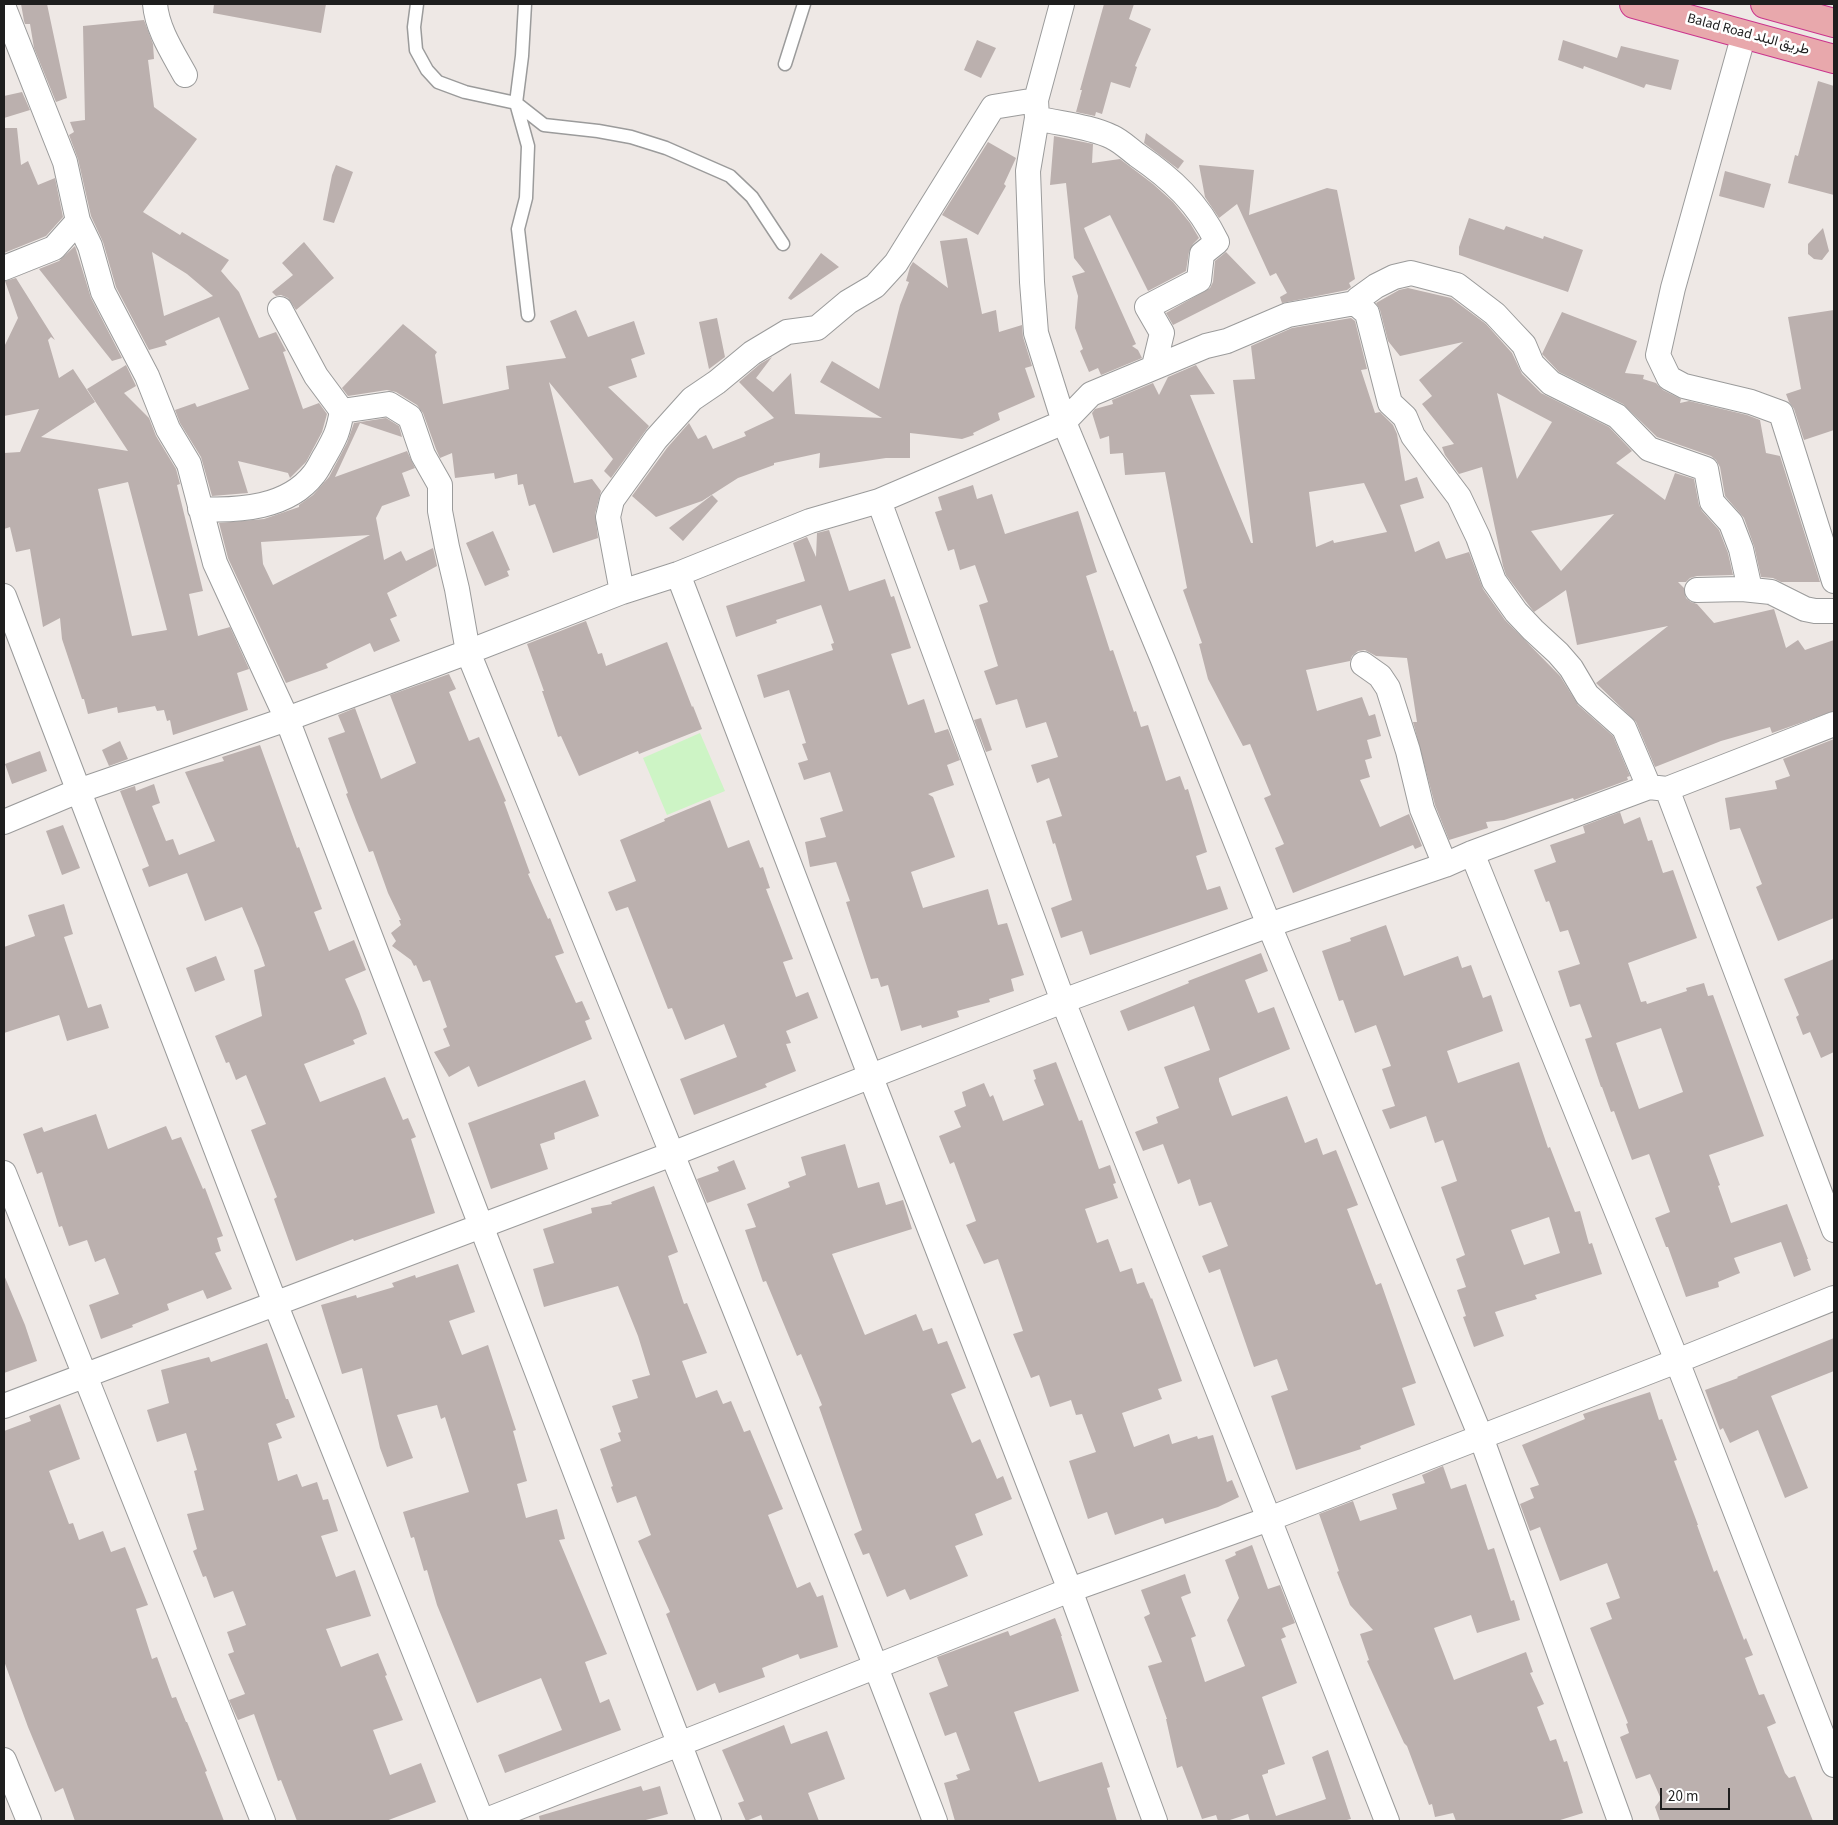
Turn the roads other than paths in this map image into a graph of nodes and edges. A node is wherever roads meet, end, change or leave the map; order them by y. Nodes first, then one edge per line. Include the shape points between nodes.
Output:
1 (155, 4) edge
2 (417, 4) edge
3 (525, 4) edge
4 (804, 4) edge
5 (1062, 4) edge
6 (1634, 4) edge
7 (1765, 4) edge
8 (4, 8) edge
9 (1834, 23) edge
10 (1744, 34) junction
11 (1834, 59) edge
12 (786, 64) dead end
13 (185, 75) dead end
14 (516, 103) junction
15 (1036, 110) junction
16 (78, 221) junction
17 (783, 244) dead end
18 (4, 268) edge
19 (1356, 304) junction
20 (280, 309) dead end
21 (528, 315) dead end
22 (1154, 366) junction
23 (342, 411) junction
24 (1064, 422) junction
25 (879, 501) junction
26 (200, 509) junction
27 (678, 574) junction
28 (1834, 581) edge
29 (1750, 589) junction
30 (1697, 590) dead end
31 (622, 592) junction
32 (4, 596) edge
33 (1834, 612) edge
34 (468, 652) junction
35 (1363, 664) dead end
36 (287, 719) junction
37 (1834, 724) edge
38 (1658, 788) junction
39 (78, 791) junction
40 (4, 822) edge
41 (1472, 854) junction
42 (1445, 865) junction
43 (1269, 925) junction
44 (1063, 1002) junction
45 (870, 1075) junction
46 (672, 1154) junction
47 (4, 1173) edge
48 (481, 1226) junction
49 (1834, 1230) edge
50 (1834, 1298) edge
51 (276, 1303) junction
52 (1677, 1361) junction
53 (84, 1376) junction
54 (4, 1406) edge
55 (1481, 1436) junction
56 (1269, 1519) junction
57 (1070, 1590) junction
58 (876, 1667) junction
59 (680, 1744) junction
60 (4, 1760) edge
61 (1834, 1765) edge
62 (29, 1821) edge
63 (262, 1821) edge
64 (483, 1821) edge
65 (709, 1821) edge
66 (935, 1821) edge
67 (1155, 1821) edge
68 (1387, 1821) edge
69 (1620, 1821) edge

1 - 13 street via 167,41
2 - 14 lane via 416,50 438,82 465,92
3 - 14 lane
4 - 12 lane
5 - 15 street
6 - 10 highway, Balad Road طريق البلد
7 - 9 highway
8 - 16 street via 65,162
10 - 11 highway, Balad Road طريق البلد
10 - 28 street via 1658,355 1669,378 1684,386 1751,402 1781,413
14 - 17 lane via 544,125 630,137 666,148 730,176 752,197
14 - 21 lane via 528,146 526,198 518,229
15 - 22 street via 1113,137 1161,172 1184,193 1207,222 1217,242 1202,254 1199,280 1147,307 1162,333
15 - 24 street via 1028,171 1036,333
15 - 31 street via 994,107 896,263 875,286 848,302 818,328 787,332 752,353 692,399 656,439 612,500 608,517
16 - 18 street via 54,248
16 - 26 street via 90,246 104,292 147,376 168,429 189,464
19 - 22 street via 1288,315 1227,341
19 - 29 street via 1376,286 1412,273 1458,285 1468,292 1495,314 1524,345 1532,364 1551,383 1617,416 1649,449 1706,469 1712,502 1731,523
19 - 38 street via 1367,312 1390,403 1405,417 1413,436 1459,497 1494,581 1516,612 1571,668 1587,696 1624,728
20 - 23 street via 316,376
22 - 24 street via 1091,394
23 - 26 street via 338,432 314,474 295,492 252,506 229,510
23 - 34 street via 389,404 410,417 423,455 440,485 440,512
24 - 25 street
24 - 43 street
25 - 27 street via 810,521
25 - 44 street
26 - 36 street via 215,564
27 - 31 street
27 - 45 street
29 - 30 street
29 - 33 street via 1771,592 1815,612
31 - 34 street
32 - 39 street
34 - 36 street
34 - 46 street
35 - 42 street via 1380,676 1388,688 1422,808
36 - 39 street
36 - 48 street
37 - 38 street
38 - 41 street
38 - 49 street
39 - 40 street
39 - 51 street
41 - 42 street
41 - 52 street
42 - 43 street
43 - 44 street
43 - 55 street
44 - 45 street
44 - 56 street
45 - 46 street
45 - 57 street
46 - 48 street
46 - 58 street
47 - 53 street
48 - 51 street
48 - 59 street
50 - 52 street
51 - 53 street
51 - 64 street
52 - 55 street
52 - 61 street
53 - 54 street
53 - 63 street
55 - 56 street
55 - 69 street
56 - 57 street
56 - 68 street
57 - 58 street
57 - 67 street
58 - 59 street
58 - 66 street
59 - 64 street
59 - 65 street
60 - 62 street

